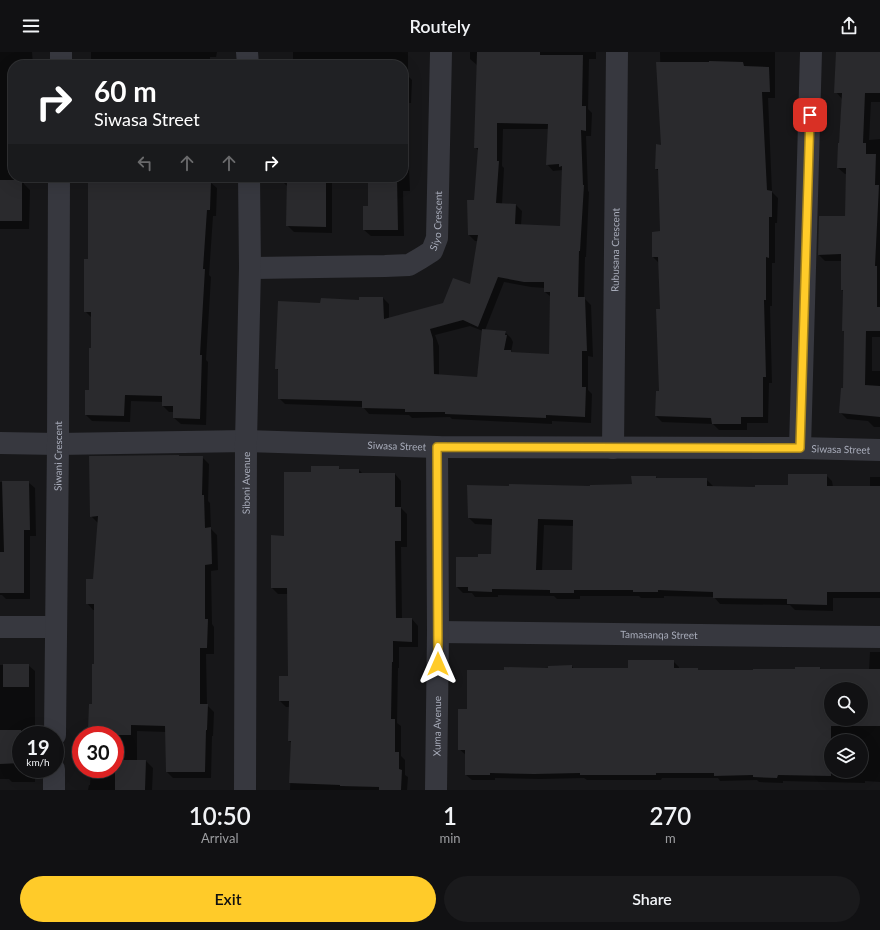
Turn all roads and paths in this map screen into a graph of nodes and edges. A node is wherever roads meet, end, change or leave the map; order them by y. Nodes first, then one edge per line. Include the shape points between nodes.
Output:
1 (440, 52) edge
2 (617, 52) edge
3 (811, 52) edge
4 (59, 182) edge
5 (249, 182) edge
6 (250, 268) junction
7 (246, 441) junction
8 (0, 443) edge
9 (58, 444) junction
10 (437, 447) junction
11 (613, 448) junction
12 (800, 448) junction
13 (880, 450) edge
14 (0, 627) edge
15 (56, 627) junction
16 (438, 632) junction
17 (880, 637) edge
18 (55, 726) edge
19 (54, 778) edge
20 (54, 790) edge
21 (245, 790) edge
22 (436, 790) edge

1 - 6 street, Siyo Crescent via 437,238 432,251 409,265
2 - 11 street, Rubusana Crescent
3 - 12 street
4 - 9 street, Siwani Crescent
5 - 6 street, Siboni Avenue
6 - 7 street, Siboni Avenue
7 - 9 street, Siwasa Street
7 - 10 street, Siwasa Street
7 - 21 street, Siboni Avenue
8 - 9 street, Siwasa Street
9 - 15 street, Siwani Crescent
10 - 11 street, Siwasa Street
10 - 16 street, Xuma Avenue
11 - 12 street, Siwasa Street
12 - 13 street, Siwasa Street
14 - 15 street
15 - 18 street, Siwani Crescent
16 - 17 street, Tamasanqa Street
16 - 22 street, Xuma Avenue
19 - 20 street

